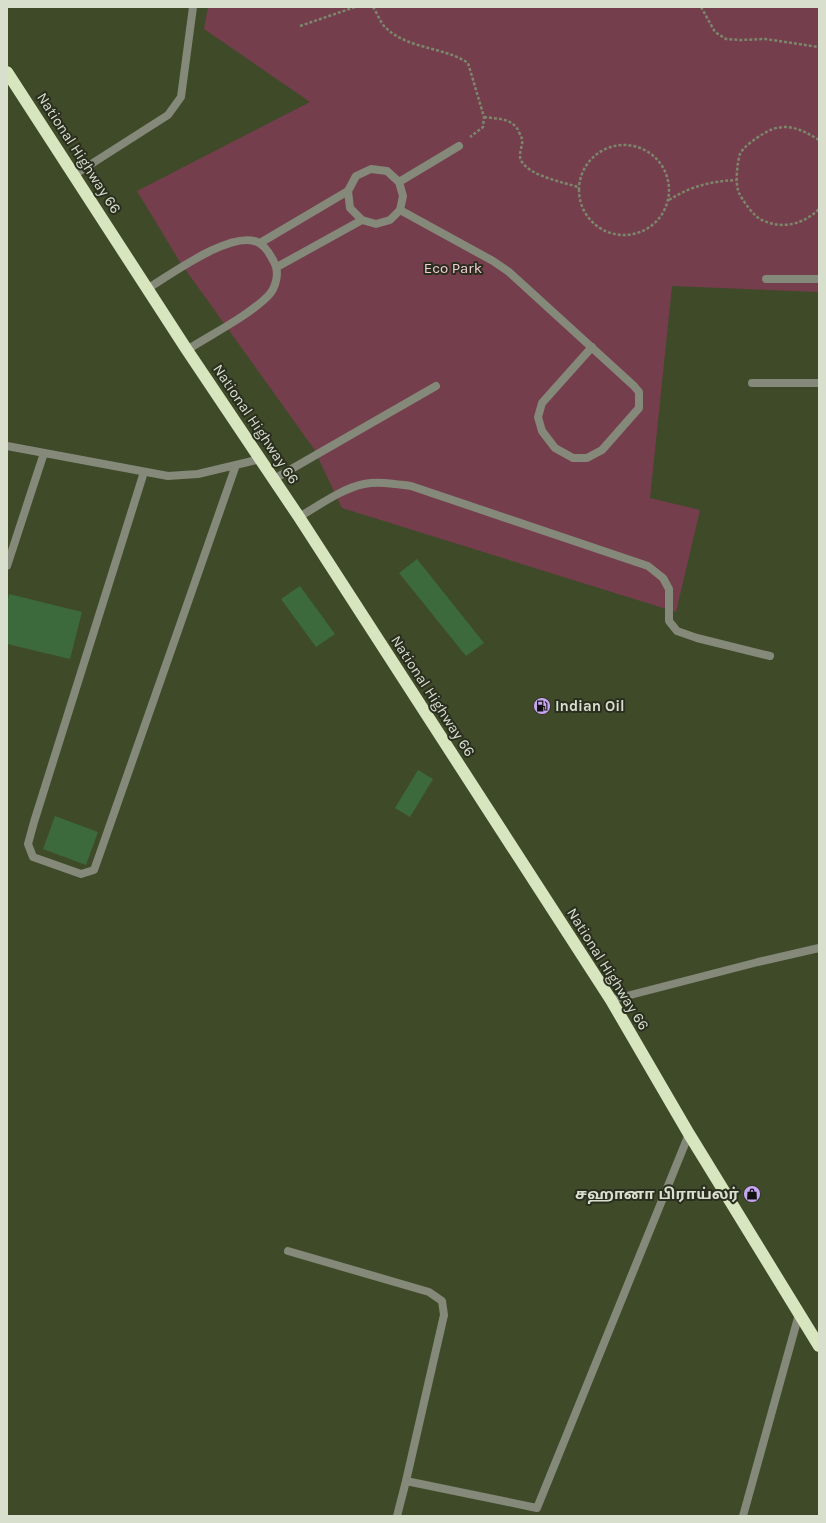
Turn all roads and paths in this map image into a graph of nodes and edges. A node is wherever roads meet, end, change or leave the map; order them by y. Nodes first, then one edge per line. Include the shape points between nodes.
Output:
1 (193, 7) edge
2 (354, 7) edge
3 (373, 7) edge
4 (701, 7) edge
5 (300, 26) dead end
6 (819, 47) edge
7 (7, 72) edge
8 (484, 117) junction
9 (819, 140) edge
10 (459, 146) joint
11 (74, 175) junction
12 (737, 180) junction
13 (400, 182) junction
14 (578, 187) junction
15 (348, 191) junction
16 (669, 200) junction
17 (819, 209) edge
18 (400, 210) junction
19 (362, 220) junction
20 (260, 243) junction
21 (277, 267) junction
22 (766, 279) dead end
23 (819, 279) edge
24 (147, 289) junction
25 (592, 347) junction
26 (187, 350) junction
27 (752, 383) dead end
28 (819, 383) edge
29 (436, 386) dead end
30 (7, 446) edge
31 (44, 453) junction
32 (261, 459) junction
33 (236, 465) junction
34 (144, 472) junction
35 (274, 479) junction
36 (299, 517) junction
37 (7, 566) edge
38 (770, 656) dead end
39 (819, 948) edge
40 (611, 1000) junction
41 (689, 1134) junction
42 (288, 1251) dead end
43 (799, 1314) junction
44 (819, 1346) edge
45 (406, 1481) junction
46 (536, 1512) edge
47 (397, 1516) edge
48 (743, 1516) edge

1 - 11 street via 181,97 168,115
2 - 5 path
3 - 8 path via 384,25 398,37 419,46 460,57 468,63
4 - 6 path via 715,32 726,39 765,39
7 - 11 highway, National Highway 66
8 - 10 path via 483,127
8 - 14 path via 508,121 516,126 523,140 521,161 529,170
9 - 12 path via 807,132 787,126 772,128 740,153
10 - 13 street
11 - 24 highway, National Highway 66
12 - 16 path via 701,184
12 - 17 path via 738,192 760,219 779,225 797,224
13 - 15 street via 387,171 371,169 356,176
13 - 18 street via 403,196
14 - 16 path via 582,209 591,221 618,234 634,235 650,229 663,215
14 - 16 path via 583,168 594,156 615,146 633,145 654,155 664,165 670,184
15 - 19 street via 350,208
15 - 20 street
18 - 19 street via 390,220 376,224
18 - 25 street via 509,272
19 - 21 street
20 - 21 street
20 - 24 street via 246,240 230,242
21 - 26 street via 276,282 269,295 254,308
22 - 23 street
24 - 26 highway, National Highway 66
25 - 25 street via 639,392 639,408 602,450 587,458 573,458 555,448 542,431 538,417 542,403
26 - 32 highway, National Highway 66
27 - 28 street
29 - 35 street
30 - 31 street
31 - 34 street
31 - 37 street
32 - 33 street
32 - 35 highway, National Highway 66
33 - 34 street via 198,474 168,476
33 - 34 street via 94,870 82,874 33,857 28,844
35 - 36 highway, National Highway 66
36 - 38 street via 363,484 411,486 648,566 663,578 669,589 669,621 677,631
36 - 40 highway, National Highway 66
39 - 40 street
40 - 41 highway, National Highway 66
41 - 43 highway, National Highway 66
41 - 46 street
42 - 45 street via 430,1292 442,1301 444,1315
43 - 44 highway, National Highway 66
43 - 48 street
45 - 46 street
45 - 47 street

